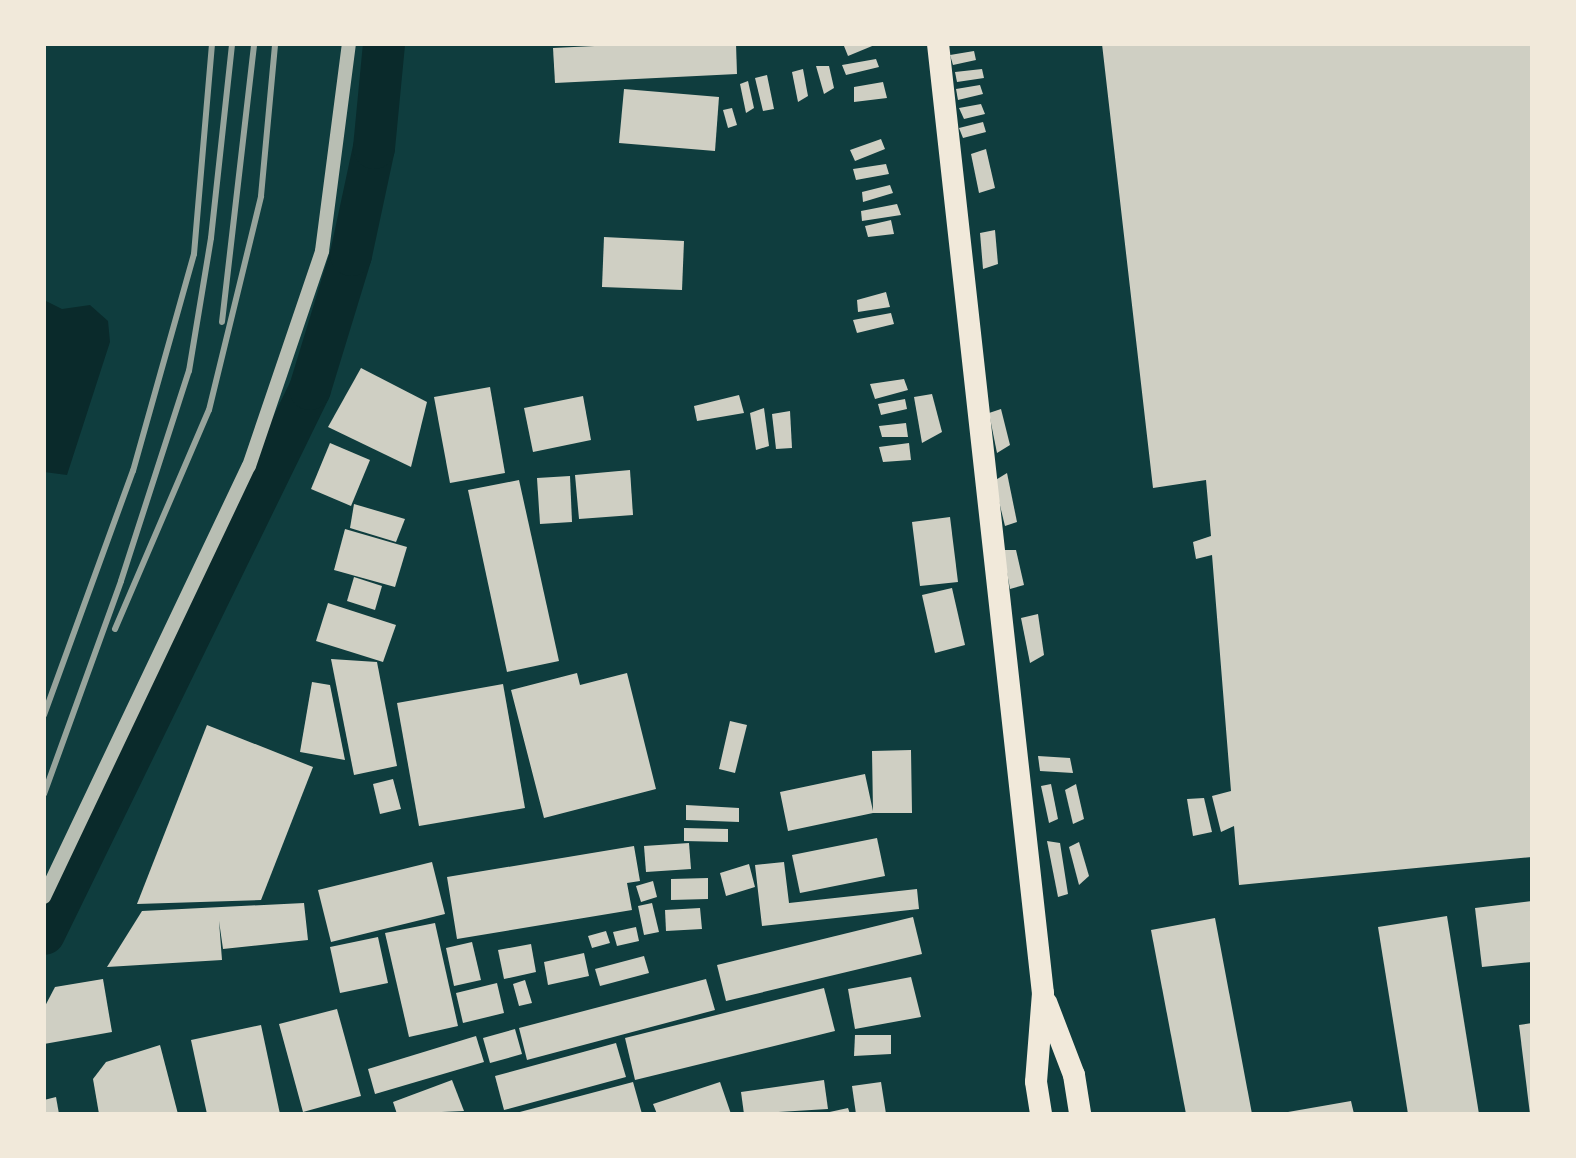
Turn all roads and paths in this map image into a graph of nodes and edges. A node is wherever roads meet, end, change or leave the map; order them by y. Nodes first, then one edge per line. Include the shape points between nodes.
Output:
1 (349, 44) edge
2 (938, 44) edge
3 (44, 897) edge
4 (1043, 993) junction
5 (1041, 1114) edge
6 (1080, 1114) edge

1 - 3 street via 322,251 249,466
2 - 4 highway
4 - 5 highway via 1036,1082
4 - 6 highway via 1074,1075

